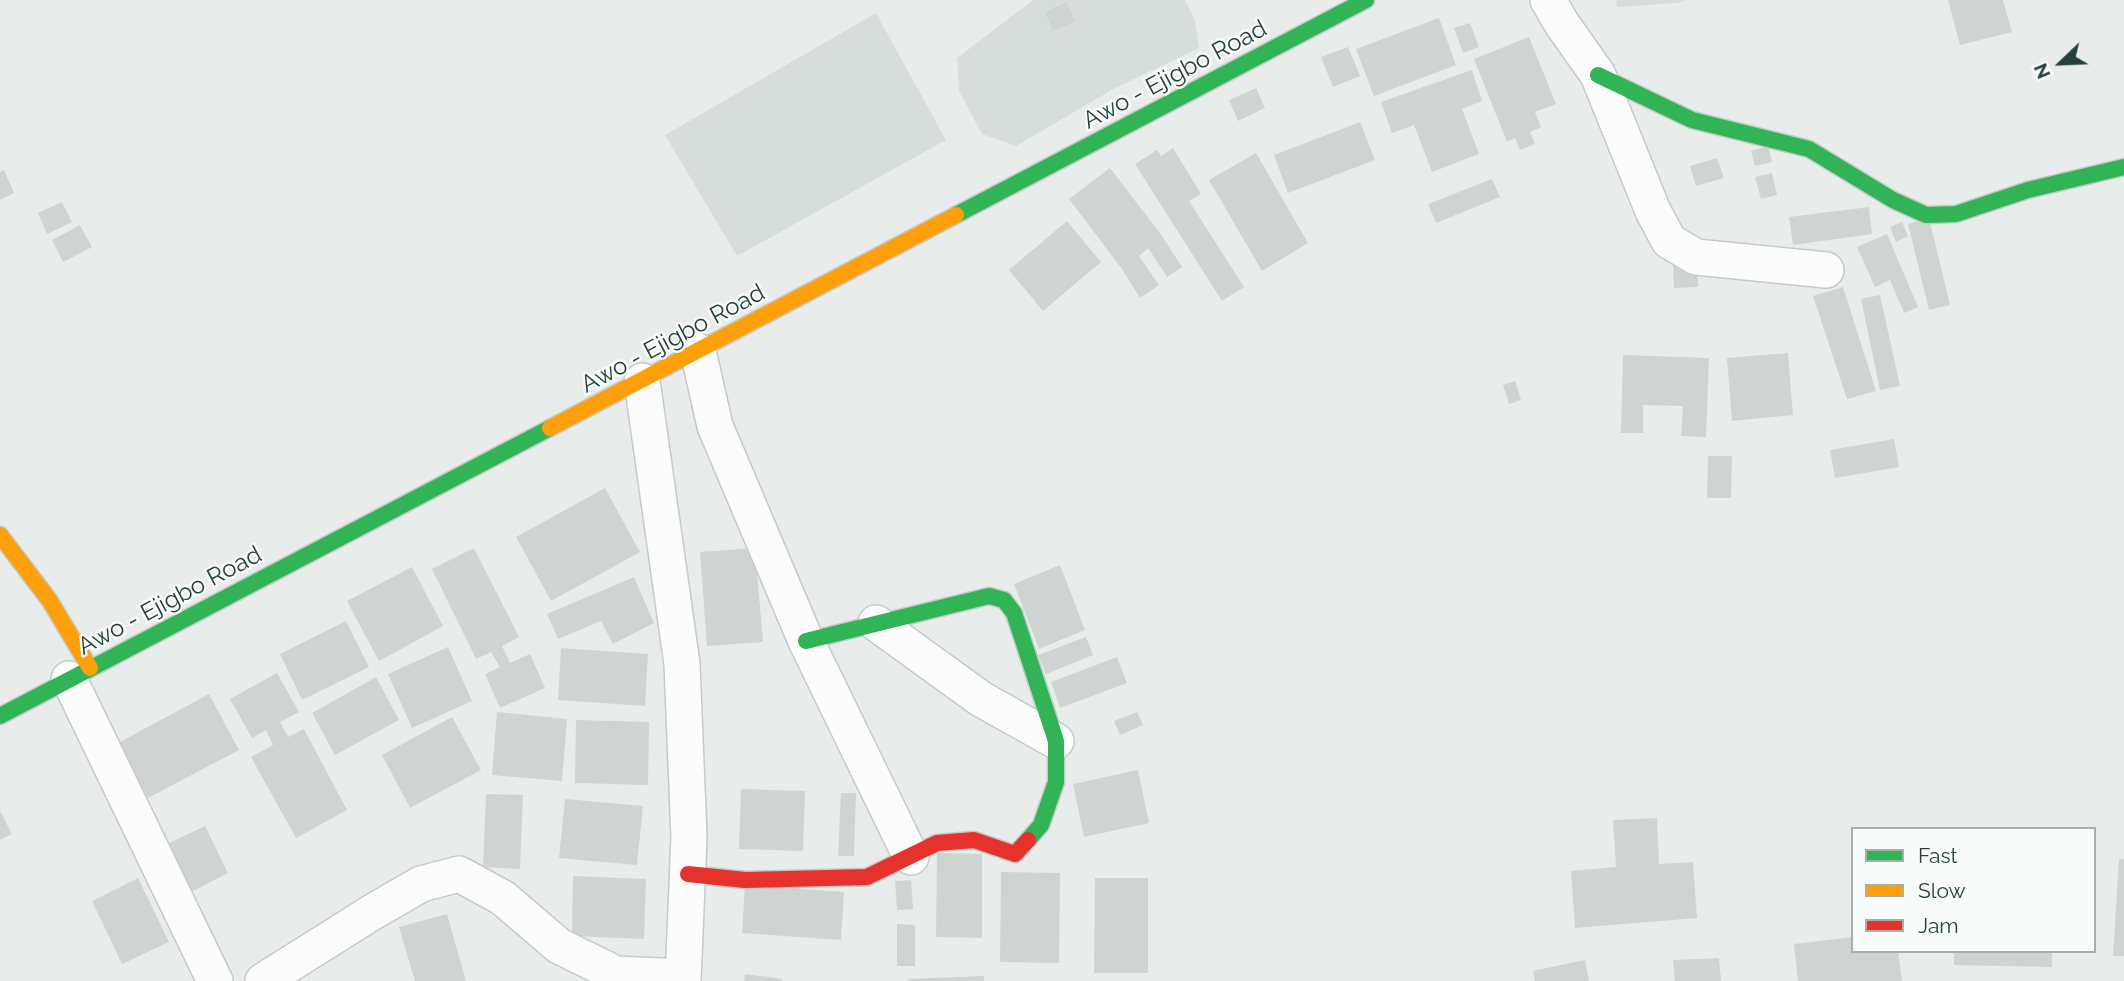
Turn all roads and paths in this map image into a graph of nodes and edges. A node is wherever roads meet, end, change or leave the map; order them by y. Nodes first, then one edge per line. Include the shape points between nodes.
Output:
1 (1366, 0) edge
2 (1549, 0) edge
3 (1598, 75) junction
4 (2124, 167) edge
5 (1826, 270) dead end
6 (698, 351) junction
7 (642, 381) junction
8 (0, 535) edge
9 (876, 623) junction
10 (806, 641) junction
11 (80, 674) junction
12 (0, 716) edge
13 (1056, 741) junction
14 (911, 857) junction
15 (688, 874) junction
16 (683, 979) edge
17 (215, 981) edge
18 (263, 981) edge

1 - 6 main road, Awo - Ejigbo Road
2 - 3 street
3 - 4 main road via 1692,120 1809,149 1926,215 1956,214 2028,190
3 - 5 street via 1669,241 1696,257
6 - 7 main road, Awo - Ejigbo Road
6 - 10 street via 715,426
7 - 11 main road, Awo - Ejigbo Road
7 - 15 street via 682,664
8 - 11 main road via 50,601
9 - 10 main road
9 - 13 street via 981,699
9 - 13 main road via 989,596 1004,600 1014,613
10 - 14 street
11 - 12 main road, Awo - Ejigbo Road
11 - 17 street
13 - 14 main road via 1056,782 1041,825 1015,854 974,840 937,843
14 - 15 main road via 867,877 744,880
15 - 16 street
16 - 18 street via 617,974 558,946 503,898 460,874 421,884

